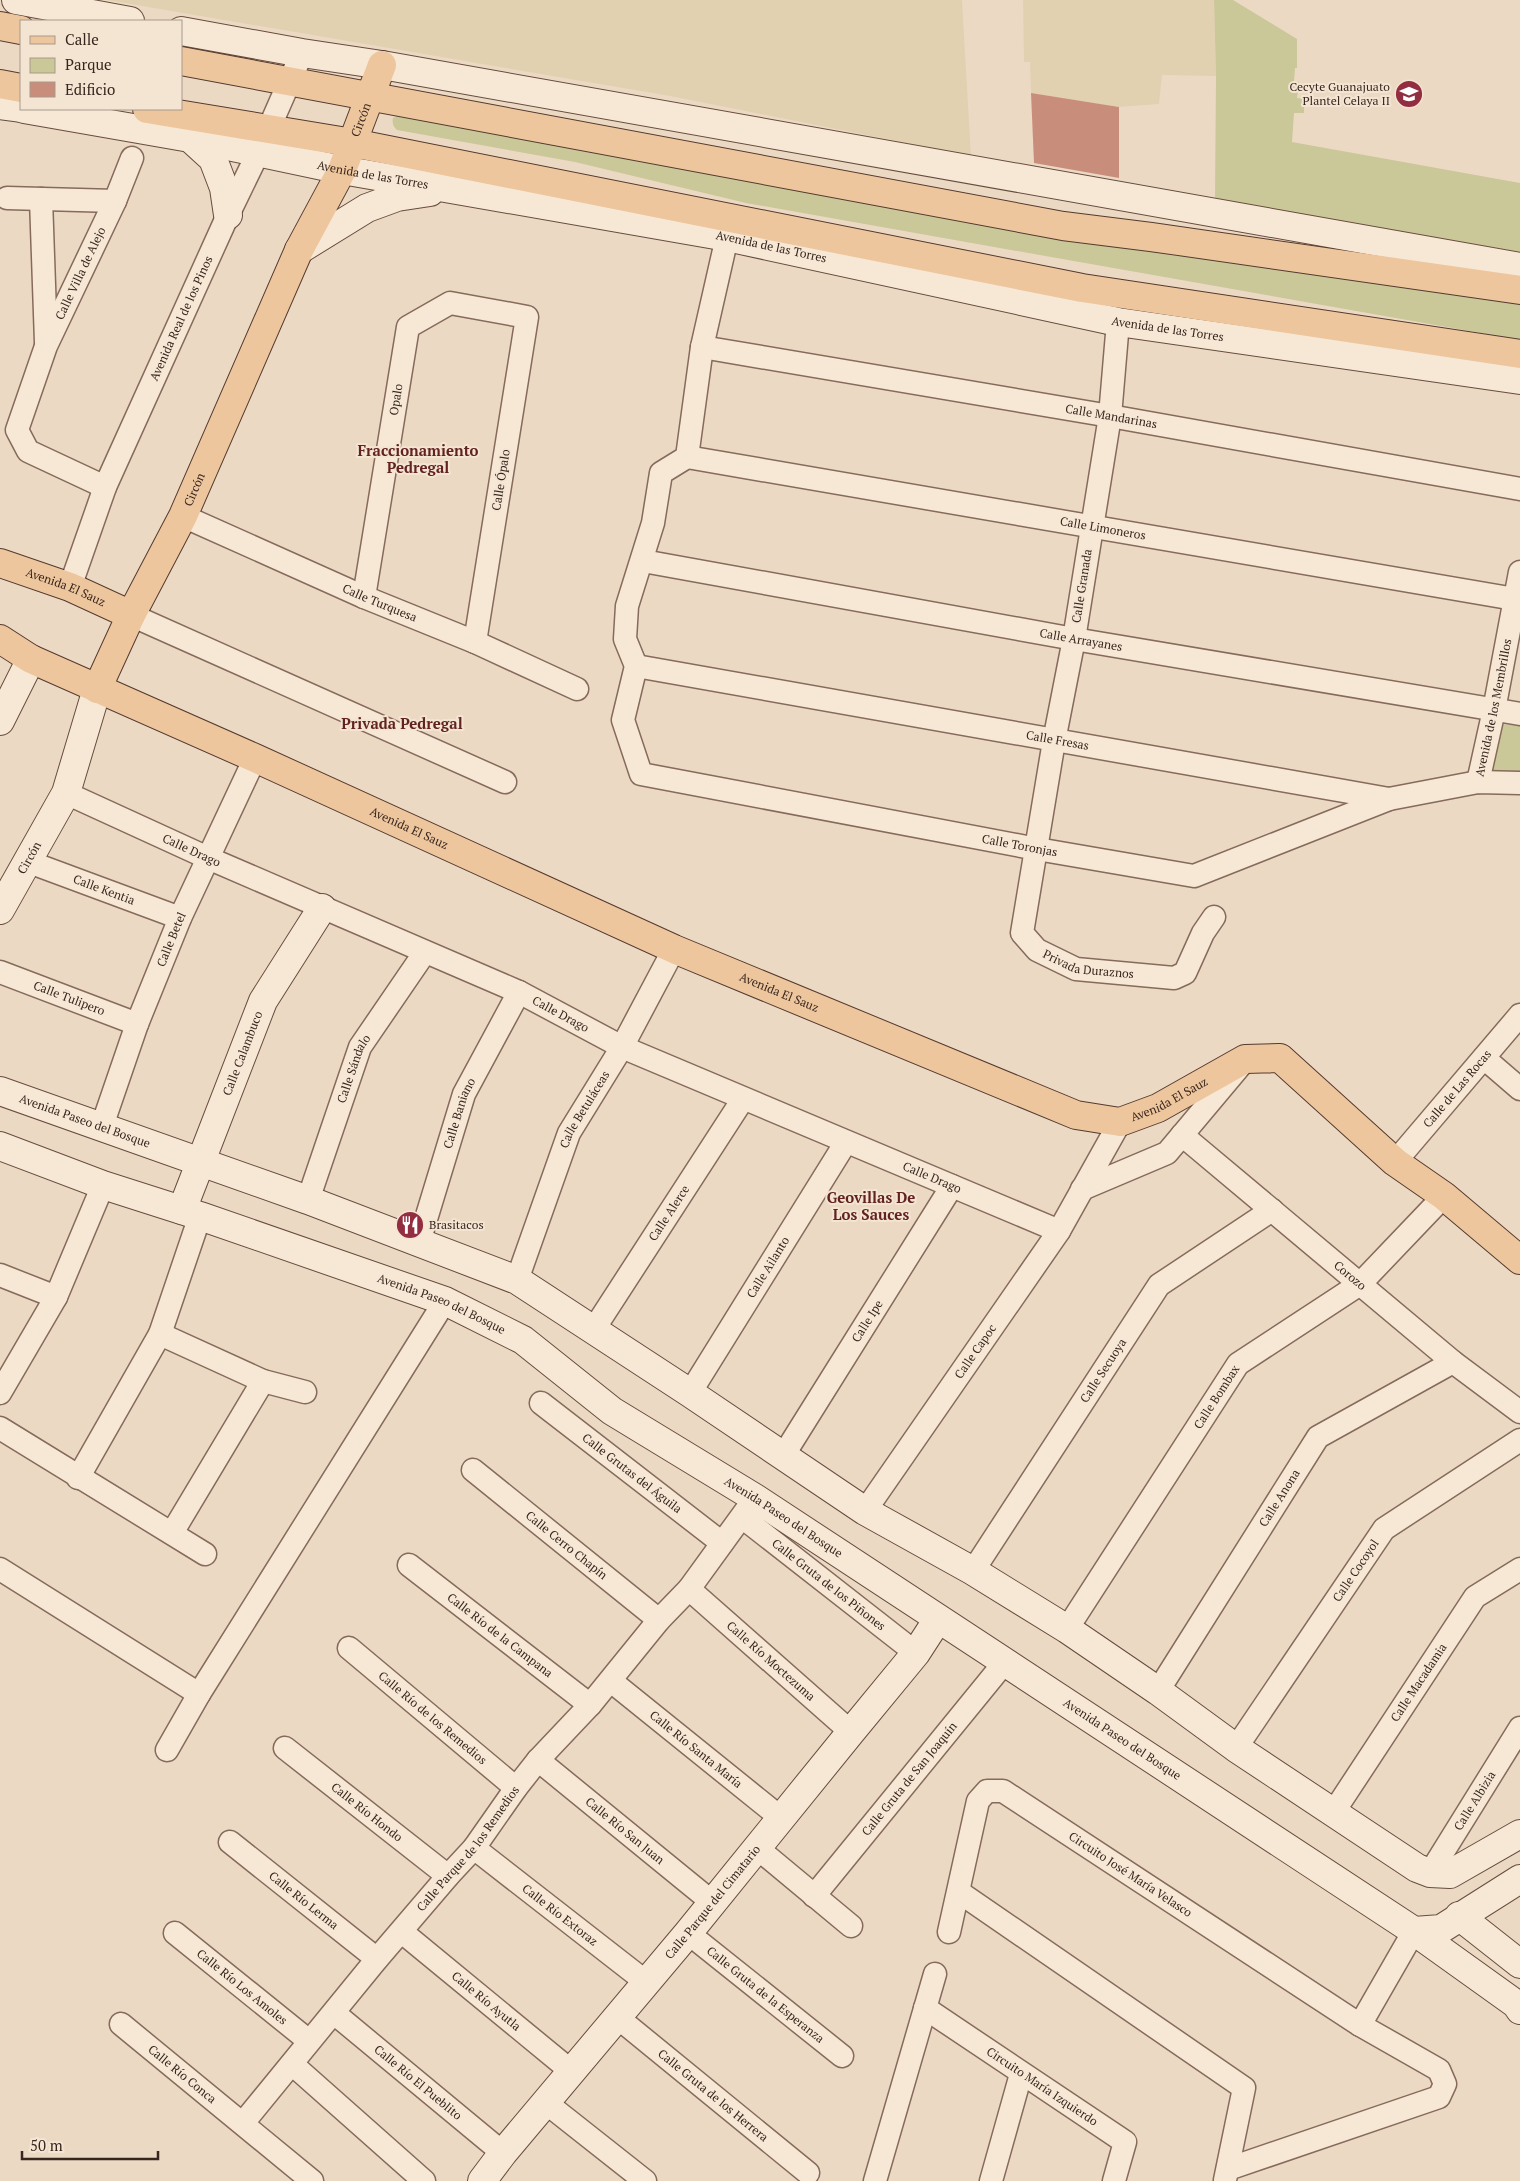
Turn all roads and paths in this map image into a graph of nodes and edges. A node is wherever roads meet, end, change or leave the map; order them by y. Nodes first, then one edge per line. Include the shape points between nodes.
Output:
1 (16, 0) edge
2 (125, 20) edge
3 (0, 26) edge
4 (20, 30) edge
5 (182, 31) edge
6 (302, 53) junction
7 (182, 61) edge
8 (382, 65) junction
9 (289, 82) junction
10 (0, 84) edge
11 (20, 88) edge
12 (370, 98) junction
13 (0, 105) edge
14 (20, 108) edge
15 (34, 110) edge
16 (151, 110) edge
17 (190, 138) junction
18 (264, 140) junction
19 (353, 143) junction
20 (132, 158) dead end
21 (342, 170) junction
22 (450, 189) junction
23 (7, 198) dead end
24 (41, 199) junction
25 (115, 201) junction
26 (228, 215) junction
27 (727, 237) junction
28 (299, 250) junction
29 (1520, 267) edge
30 (1520, 290) edge
31 (527, 318) joint
32 (1118, 322) junction
33 (46, 346) junction
34 (702, 347) junction
35 (1520, 354) edge
36 (1520, 380) edge
37 (1110, 416) junction
38 (687, 457) junction
39 (105, 487) junction
40 (1520, 489) edge
41 (182, 516) junction
42 (1092, 525) junction
43 (643, 561) junction
44 (0, 563) edge
45 (1520, 572) edge
46 (70, 587) junction
47 (364, 597) junction
48 (1517, 599) edge
49 (131, 614) junction
50 (0, 639) edge
51 (1074, 639) junction
52 (475, 642) junction
53 (31, 659) junction
54 (636, 666) junction
55 (97, 688) junction
56 (577, 689) dead end
57 (1494, 710) junction
58 (1520, 714) edge
59 (0, 722) edge
60 (1054, 741) junction
61 (255, 758) junction
62 (505, 782) dead end
63 (1478, 782) junction
64 (1520, 783) edge
65 (66, 793) junction
66 (1389, 799) junction
67 (1037, 849) junction
68 (208, 858) junction
69 (28, 862) junction
70 (322, 908) junction
71 (0, 910) edge
72 (1214, 917) dead end
73 (180, 918) junction
74 (674, 949) junction
75 (425, 952) junction
76 (0, 972) edge
77 (519, 992) junction
78 (1520, 1015) edge
79 (137, 1024) junction
80 (622, 1047) junction
81 (1484, 1058) junction
82 (1245, 1059) junction
83 (1520, 1088) edge
84 (0, 1091) edge
85 (743, 1098) junction
86 (1120, 1122) junction
87 (102, 1126) junction
88 (1182, 1135) junction
89 (846, 1142) junction
90 (0, 1146) edge
91 (201, 1162) junction
92 (1395, 1162) junction
93 (103, 1185) junction
94 (952, 1186) junction
95 (1082, 1189) junction
96 (1444, 1196) junction
97 (308, 1200) junction
98 (1272, 1210) junction
99 (191, 1213) junction
100 (1059, 1231) junction
101 (419, 1242) junction
102 (1520, 1260) edge
103 (0, 1275) edge
104 (517, 1280) junction
105 (1360, 1284) junction
106 (56, 1297) junction
107 (445, 1301) junction
108 (594, 1329) junction
109 (160, 1334) junction
110 (1452, 1362) junction
111 (263, 1381) junction
112 (305, 1392) dead end
113 (690, 1392) junction
114 (0, 1393) edge
115 (542, 1403) dead end
116 (1520, 1412) edge
117 (0, 1428) edge
118 (1520, 1440) edge
119 (783, 1456) junction
120 (473, 1470) dead end
121 (78, 1478) junction
122 (748, 1507) junction
123 (865, 1511) junction
124 (172, 1533) junction
125 (722, 1543) junction
126 (205, 1554) dead end
127 (409, 1566) dead end
128 (0, 1569) edge
129 (1520, 1569) edge
130 (973, 1571) junction
131 (689, 1589) junction
132 (938, 1619) junction
133 (659, 1620) junction
134 (1067, 1629) junction
135 (349, 1648) dead end
136 (916, 1652) junction
137 (1004, 1662) junction
138 (611, 1681) junction
139 (1158, 1691) junction
140 (199, 1694) junction
141 (590, 1705) junction
142 (1520, 1728) edge
143 (852, 1732) junction
144 (285, 1748) dead end
145 (1236, 1748) junction
146 (167, 1750) dead end
147 (538, 1760) junction
148 (516, 1788) junction
149 (1333, 1813) junction
150 (781, 1818) junction
151 (1520, 1834) edge
152 (230, 1842) dead end
153 (756, 1846) junction
154 (474, 1848) junction
155 (1430, 1873) junction
156 (448, 1876) junction
157 (1520, 1879) edge
158 (959, 1892) junction
159 (814, 1896) junction
160 (712, 1902) junction
161 (1459, 1916) junction
162 (851, 1926) dead end
163 (1414, 1931) junction
164 (402, 1932) junction
165 (949, 1932) dead end
166 (174, 1933) dead end
167 (688, 1933) junction
168 (377, 1959) junction
169 (1520, 1964) edge
170 (935, 1974) dead end
171 (646, 1982) junction
172 (925, 2008) junction
173 (1520, 2010) edge
174 (334, 2013) junction
175 (617, 2016) junction
176 (121, 2024) dead end
177 (1360, 2025) junction
178 (309, 2041) junction
179 (842, 2056) dead end
180 (292, 2064) junction
181 (571, 2071) junction
182 (1022, 2074) junction
183 (545, 2102) junction
184 (243, 2124) junction
185 (503, 2153) junction
186 (808, 2173) dead end
187 (1226, 2175) edge
188 (312, 2181) edge
189 (424, 2181) edge
190 (482, 2181) edge
191 (645, 2181) edge
192 (875, 2181) edge
193 (991, 2181) edge
194 (1114, 2181) edge

1 - 2 street
3 - 4 main road
5 - 6 street
6 - 8 street
6 - 9 street, Avenida Real de los Pinos
7 - 9 main road
8 - 12 main road, Circón
8 - 29 street
9 - 12 main road
9 - 18 street, Avenida Real de los Pinos
10 - 11 main road
12 - 19 main road, Circón
12 - 30 main road via 1063,226
13 - 14 street, Avenida de las Torres
15 - 17 street, Avenida de las Torres
16 - 18 main road, Avenida de las Torres
17 - 18 street, Avenida de las Torres
17 - 26 street via 213,159 224,188
18 - 19 main road, Avenida de las Torres
18 - 21 street, Avenida de las Torres
18 - 26 street, Avenida Real de los Pinos
19 - 21 main road, Circón
19 - 35 main road, Avenida de las Torres via 1082,288
20 - 25 street, Calle Villa de Alejo
21 - 22 street, Avenida de las Torres
21 - 28 main road, Circón
22 - 27 street, Avenida de las Torres
22 - 28 street via 397,197 367,208
23 - 24 street
24 - 25 street
24 - 33 street, Calle Villa de Alejo
25 - 33 street, Calle Villa de Alejo
26 - 39 street, Avenida Real de los Pinos
27 - 32 street, Avenida de las Torres
27 - 34 street
28 - 41 main road, Circón
31 - 47 street, Opalo via 450,303 408,328
31 - 52 street, Calle Ópalo
32 - 36 street, Avenida de las Torres
32 - 37 street, Calle Granada
33 - 39 street, Calle Villa de Alejo via 17,430 28,450
34 - 37 street, Calle Mandarinas
34 - 38 street
37 - 40 street, Calle Mandarinas
37 - 42 street, Calle Granada
38 - 42 street, Calle Limoneros
38 - 43 street via 661,473
39 - 46 street, Avenida Real de los Pinos
41 - 47 street, Calle Turquesa
41 - 49 main road, Circón
42 - 48 street, Calle Limoneros
42 - 51 street, Calle Granada
43 - 51 street, Calle Arrayanes
43 - 54 street via 627,606 624,639
44 - 46 main road, Avenida El Sauz
45 - 48 street, Avenida de los Membrillos
46 - 49 main road, Avenida El Sauz
47 - 52 street, Calle Turquesa
48 - 57 street, Avenida de los Membrillos
49 - 55 main road, Circón
49 - 62 street
50 - 53 main road, Avenida El Sauz
51 - 57 street, Calle Arrayanes
51 - 60 street, Calle Granada
52 - 56 street, Calle Turquesa
53 - 55 main road, Avenida El Sauz
53 - 59 street
54 - 60 street, Calle Fresas
54 - 67 street, Calle Toronjas via 622,720 641,774
55 - 61 main road, Avenida El Sauz
55 - 65 street, Circón
57 - 58 street, Calle Arrayanes
57 - 63 street, Avenida de los Membrillos
60 - 66 street, Calle Fresas
60 - 67 street, Calle Granada
61 - 68 street, Calle Betel
61 - 74 main road, Avenida El Sauz
63 - 64 street, Calle Fresas
63 - 66 street, Calle Fresas
65 - 68 street, Calle Drago
65 - 69 street, Circón
66 - 67 street, Calle Toronjas via 1194,876
67 - 72 street, Privada Duraznos via 1022,933 1037,950 1076,969 1174,978 1185,973
68 - 70 street, Calle Drago
68 - 73 street, Calle Betel
69 - 71 street, Circón
69 - 73 street, Calle Kentia
70 - 75 street, Calle Drago
70 - 91 street, Calle Calambuco via 263,1001
73 - 79 street, Calle Betel
74 - 80 street, Calle Betuláceas
74 - 86 main road, Avenida El Sauz via 1076,1116
75 - 77 street, Calle Drago
75 - 97 street, Calle Sándalo via 360,1047
76 - 79 street, Calle Tulipero
77 - 80 street, Calle Drago
77 - 101 street, Calle Baniano via 464,1094
78 - 81 street, Calle de Las Rocas
79 - 87 street, Calle Betel
80 - 85 street, Calle Drago
80 - 104 street, Calle Betuláceas via 569,1132
81 - 83 street
81 - 92 street, Calle de Las Rocas
82 - 86 main road, Avenida El Sauz via 1158,1108
82 - 88 street
82 - 92 main road, Avenida El Sauz via 1280,1058
84 - 87 street, Avenida Paseo del Bosque
85 - 89 street, Calle Drago
85 - 108 street, Calle Alerce
86 - 95 street, Calle Capoc
87 - 91 street, Avenida Paseo del Bosque
88 - 95 street via 1167,1153
88 - 98 street, Corozo
89 - 94 street, Calle Drago
89 - 113 street, Calle Ailanto
90 - 93 street, Avenida Paseo del Bosque
91 - 97 street, Avenida Paseo del Bosque
91 - 99 street, Calle Calambuco
92 - 96 main road, Avenida El Sauz
93 - 99 street, Avenida Paseo del Bosque
93 - 106 street
94 - 100 street, Calle Drago
94 - 119 street, Calle Ipe
95 - 100 street, Calle Capoc
96 - 102 main road, Avenida El Sauz
96 - 105 street, Calle Bombax
97 - 101 street, Avenida Paseo del Bosque
98 - 105 street, Corozo
98 - 130 street, Calle Secuoya via 1158,1284
99 - 107 street, Avenida Paseo del Bosque
99 - 109 street
100 - 123 street, Calle Capoc
101 - 104 street, Avenida Paseo del Bosque
103 - 106 street
104 - 108 street, Avenida Paseo del Bosque
105 - 110 street, Corozo
105 - 134 street, Calle Bombax via 1238,1364
106 - 114 street
107 - 122 street, Avenida Paseo del Bosque via 523,1340 612,1411
107 - 140 street
108 - 113 street, Avenida Paseo del Bosque
109 - 111 street
109 - 121 street
110 - 116 street, Corozo
110 - 139 street, Calle Anona via 1318,1437
111 - 112 street
111 - 124 street
113 - 119 street, Avenida Paseo del Bosque
115 - 125 street, Calle Grutas del Águila
117 - 121 street
118 - 145 street, Calle Cocoyol via 1384,1529
119 - 123 street, Avenida Paseo del Bosque
120 - 133 street, Calle Cerro Chapín
121 - 124 street
122 - 125 street, Calle Parque de los Remedios
122 - 132 street, Avenida Paseo del Bosque
122 - 136 street, Calle Gruta de los Piñones
123 - 130 street, Avenida Paseo del Bosque
124 - 126 street
125 - 131 street, Calle Parque de los Remedios
127 - 141 street, Calle Río de la Campana
128 - 140 street
129 - 149 street, Calle Macadamia via 1475,1597
130 - 134 street, Avenida Paseo del Bosque
131 - 133 street, Calle Parque de los Remedios
131 - 143 street, Calle Río Moctezuma
132 - 136 street, Calle Parque del Cimatario
132 - 137 street, Avenida Paseo del Bosque
133 - 138 street, Calle Parque de los Remedios
134 - 139 street, Avenida Paseo del Bosque
135 - 148 street, Calle Río de los Remedios
136 - 143 street, Calle Parque del Cimatario
137 - 159 street, Calle Gruta de San Joaquín
137 - 163 street, Avenida Paseo del Bosque
138 - 141 street, Calle Parque de los Remedios
138 - 150 street, Calle Río Santa María
139 - 145 street, Avenida Paseo del Bosque
140 - 146 street
141 - 147 street, Calle Parque de los Remedios
142 - 155 street, Calle Albizia
143 - 150 street, Calle Parque del Cimatario
144 - 156 street, Calle Río Hondo
145 - 149 street, Avenida Paseo del Bosque
147 - 148 street, Calle Parque de los Remedios
147 - 160 street, Calle Río San Juan
148 - 154 street, Calle Parque de los Remedios
149 - 155 street, Avenida Paseo del Bosque via 1417,1868
150 - 153 street, Calle Parque del Cimatario
151 - 155 street, Avenida Paseo del Bosque via 1450,1874
152 - 168 street, Calle Río Lerma
153 - 159 street
153 - 160 street, Calle Parque del Cimatario
154 - 156 street, Calle Parque de los Remedios
154 - 171 street, Calle Río Extoraz
156 - 164 street, Calle Parque de los Remedios
157 - 161 street
158 - 165 street, Circuito José María Velasco
158 - 177 street, Circuito José María Velasco via 978,1801 987,1791 1003,1791
158 - 187 street via 1244,2088
159 - 162 street
160 - 167 street, Calle Parque del Cimatario
161 - 163 street via 1441,1929
161 - 169 street
163 - 173 street, Avenida Paseo del Bosque
163 - 177 street
164 - 168 street, Calle Parque de los Remedios
164 - 181 street, Calle Río Ayutla
166 - 178 street, Calle Río Los Amoles
167 - 171 street, Calle Parque del Cimatario
167 - 179 street, Calle Gruta de la Esperanza
168 - 174 street, Calle Parque de los Remedios
170 - 172 street
171 - 175 street, Calle Parque del Cimatario
172 - 182 street, Circuito María Izquierdo
172 - 192 street
174 - 178 street, Calle Parque de los Remedios
174 - 185 street, Calle Río El Pueblito
175 - 181 street, Calle Parque del Cimatario
175 - 186 street, Calle Gruta de los Herrera
176 - 184 street, Calle Río Conca
177 - 187 street, Circuito José María Velasco via 1439,2070 1445,2084 1439,2097
178 - 180 street, Calle Parque de los Remedios
180 - 184 street, Calle Parque de los Remedios
180 - 189 street
181 - 183 street, Calle Parque del Cimatario
182 - 193 street
182 - 194 street, Circuito María Izquierdo via 1126,2142
183 - 185 street, Calle Parque del Cimatario
183 - 191 street
184 - 188 street, Calle Río Conca
185 - 190 street, Calle Parque del Cimatario

